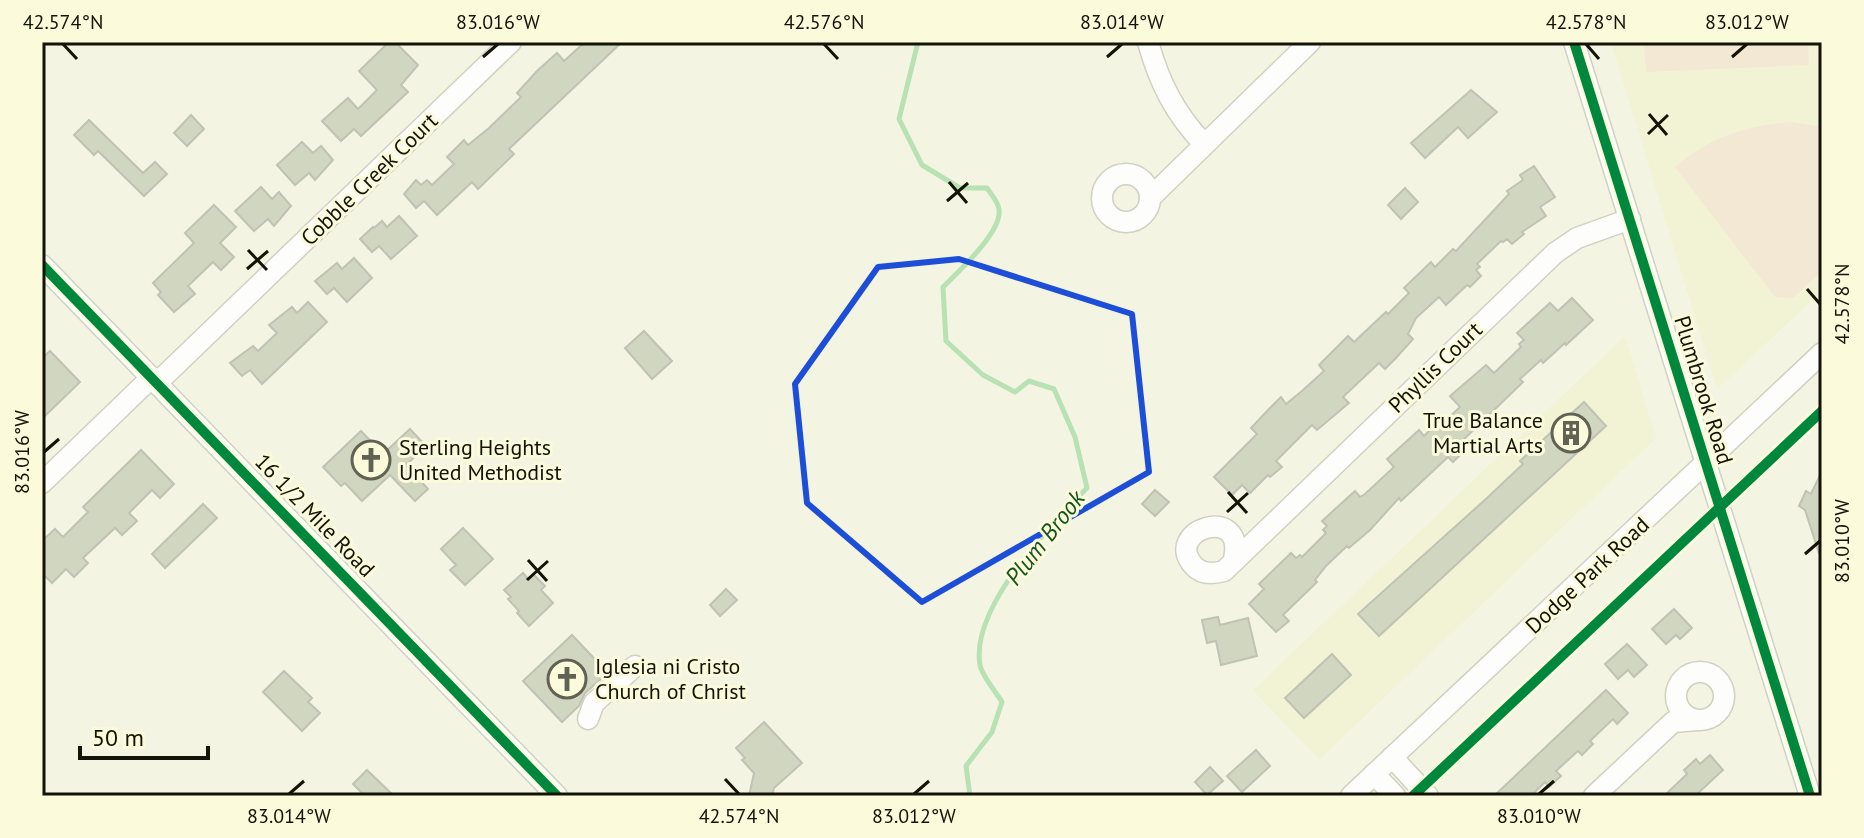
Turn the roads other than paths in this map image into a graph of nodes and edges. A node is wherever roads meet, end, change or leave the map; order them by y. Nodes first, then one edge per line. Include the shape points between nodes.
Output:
1 (511, 42) edge
2 (1148, 42) edge
3 (1310, 42) edge
4 (1574, 42) edge
5 (1204, 144) junction
6 (1139, 178) junction
7 (1165, 181) junction
8 (1150, 198) junction
9 (1630, 219) junction
10 (42, 265) edge
11 (1822, 353) edge
12 (155, 380) junction
13 (1706, 463) junction
14 (42, 483) edge
15 (1231, 536) junction
16 (1255, 539) junction
17 (1234, 559) junction
18 (635, 666) dead end
19 (1676, 700) junction
20 (588, 719) dead end
21 (1698, 720) junction
22 (1673, 722) junction
23 (1392, 757) junction
24 (1374, 774) junction
25 (557, 796) edge
26 (1351, 796) edge
27 (1395, 796) edge
28 (1428, 796) edge
29 (1594, 796) edge
30 (1810, 796) edge

1 - 12 street, Cobble Creek Court
2 - 5 street via 1163,88
3 - 5 street
4 - 9 street, Plumbrook Road
5 - 7 street
6 - 7 street
6 - 8 street
6 - 8 street via 1124,174 1110,180 1102,194 1105,209 1116,219 1131,221 1144,213
7 - 8 street
9 - 13 street, Plumbrook Road
9 - 16 street, Phyllis Court via 1577,238 1555,253
10 - 12 street, 16 1/2 Mile Road
11 - 13 street, Dodge Park Road
12 - 14 street, Cobble Creek Court
12 - 25 street, 16 1/2 Mile Road
13 - 23 street, Dodge Park Road
13 - 30 street, Plumbrook Road
15 - 16 street, Phyllis Court
15 - 17 street
15 - 17 street, Phyllis Court via 1218,526 1203,527 1191,537 1187,552 1194,566 1208,574 1224,571
16 - 17 street, Phyllis Court
18 - 20 street via 594,703
19 - 21 street via 1683,713
19 - 21 street via 1679,684 1690,674 1705,673 1718,681 1722,704 1713,716
19 - 22 street
21 - 22 street
22 - 29 street
23 - 24 street, Dodge Park Road
23 - 28 street
24 - 26 street, Dodge Park Road
24 - 27 street

